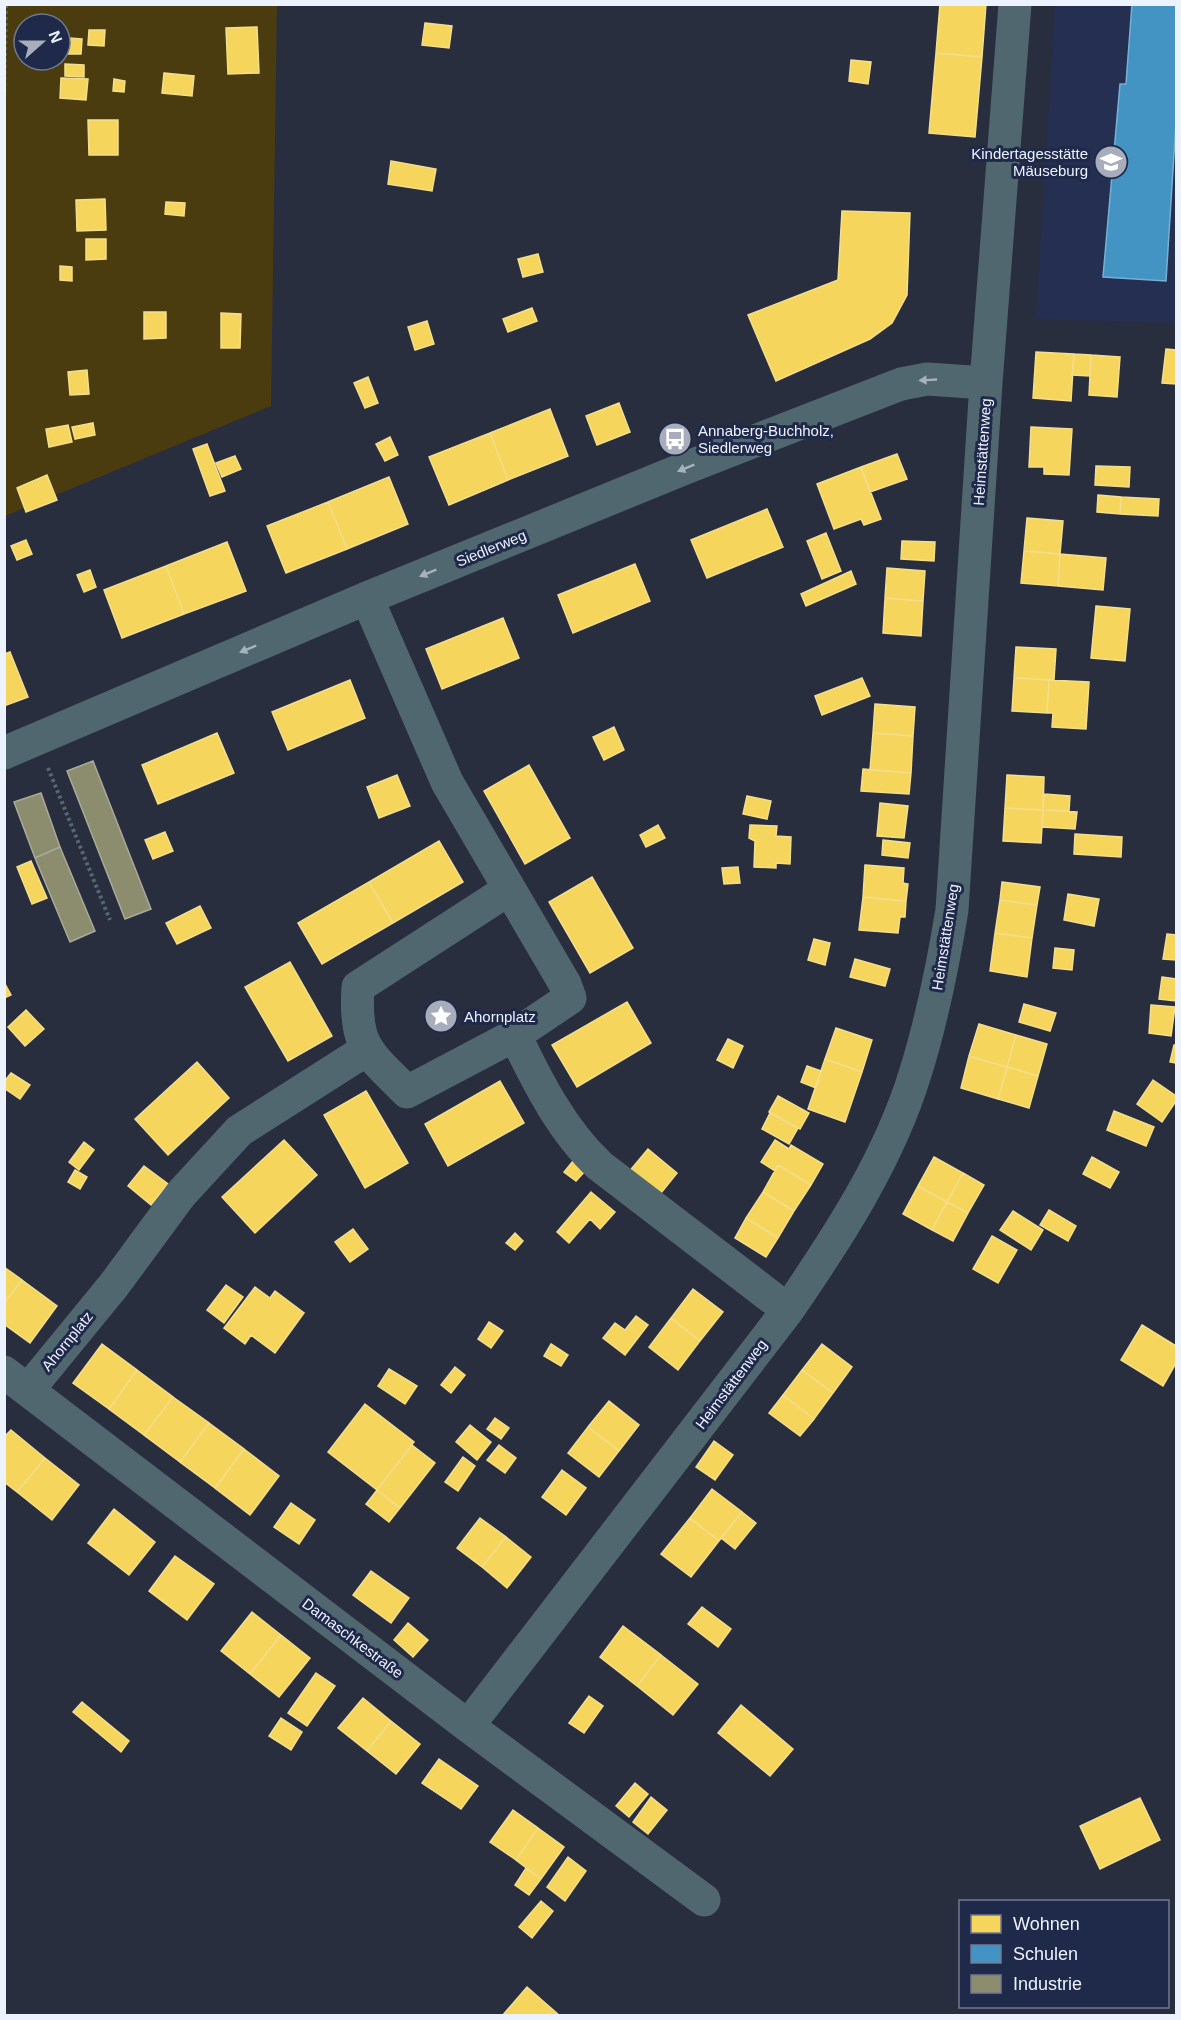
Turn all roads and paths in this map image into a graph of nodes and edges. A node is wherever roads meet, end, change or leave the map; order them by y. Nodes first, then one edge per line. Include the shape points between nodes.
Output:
1 (6, 4) edge
2 (1015, 4) edge
3 (4, 104) edge
4 (986, 382) junction
5 (367, 598) junction
6 (36, 740) junction
7 (4, 753) edge
8 (508, 890) junction
9 (110, 920) dead end
10 (515, 1035) junction
11 (366, 1050) junction
12 (788, 1310) junction
13 (16, 1381) edge
14 (468, 1726) junction
15 (704, 1900) dead end

1 - 3 path
2 - 4 street, Heimstättenweg
4 -> 5 street, Siedlerweg via 927,379 901,384
4 - 12 street, Heimstättenweg via 952,910 941,980 915,1075 892,1134 836,1240
5 -> 6 street, Siedlerweg
5 - 8 street via 447,782
6 - 7 street, Siedlerweg
6 - 9 path
8 - 10 street via 570,998
8 - 11 street via 358,987 356,1019
10 - 11 street via 408,1092
10 - 12 street via 580,1148
11 - 13 street, Ahornplatz via 239,1131 181,1194 114,1285
12 - 14 street, Heimstättenweg
13 - 14 street, Damaschkestraße
14 - 15 street, Damaschkestraße

